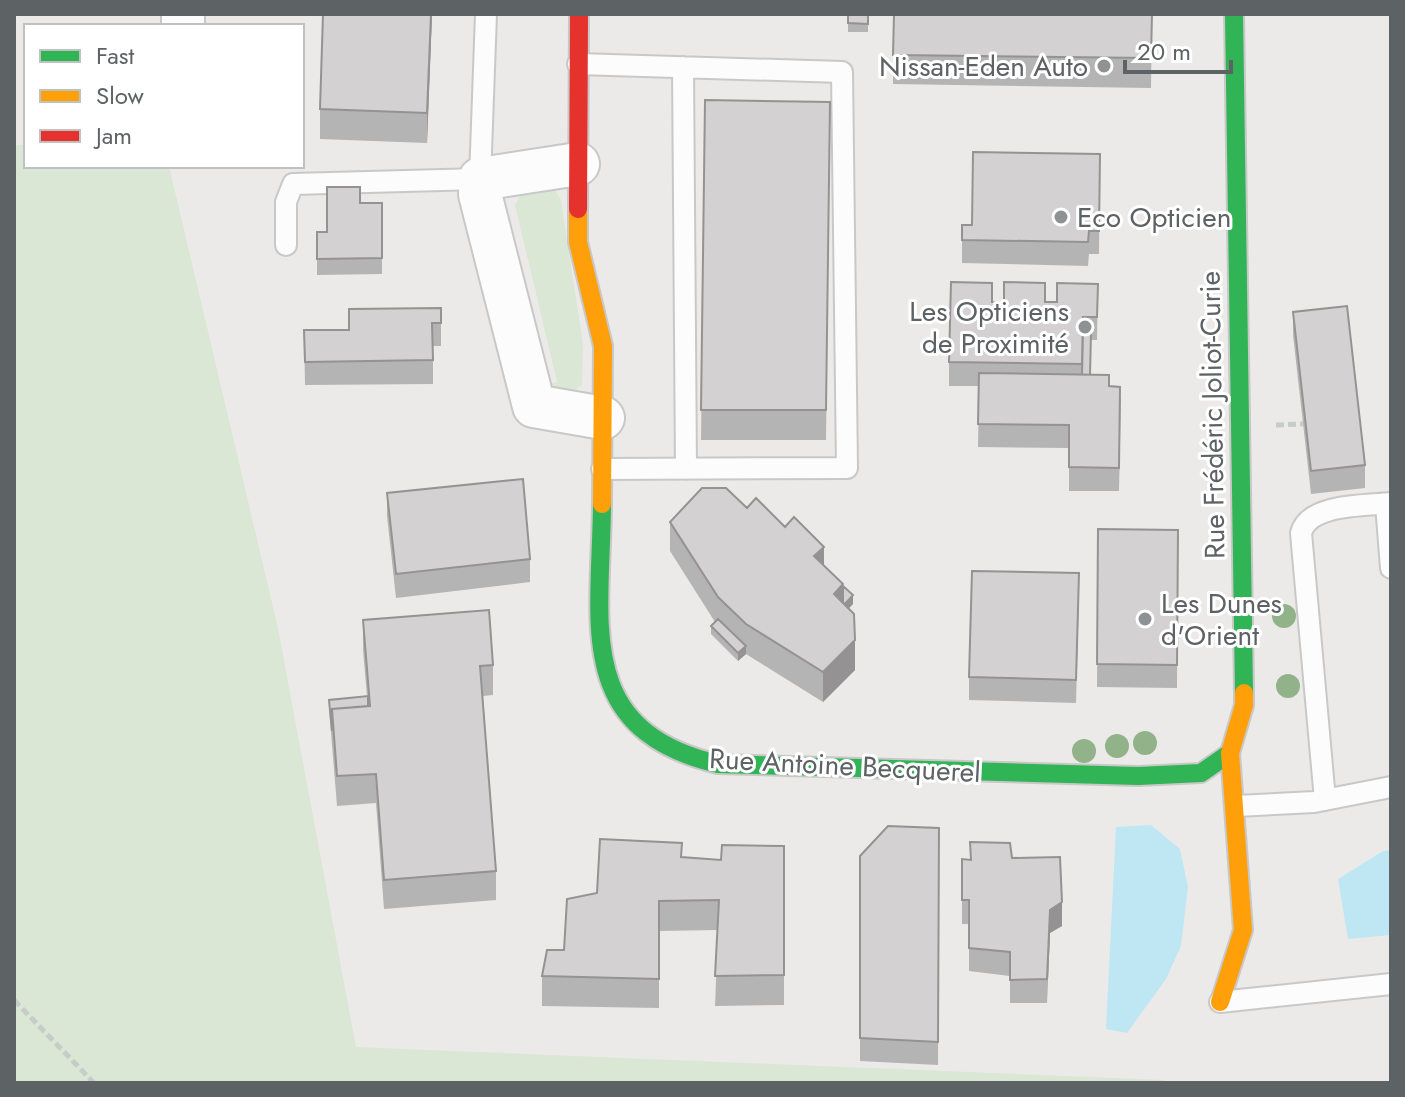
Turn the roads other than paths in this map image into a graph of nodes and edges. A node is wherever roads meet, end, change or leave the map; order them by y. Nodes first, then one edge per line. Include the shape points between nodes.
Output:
1 (486, 14) edge
2 (579, 14) edge
3 (1234, 14) edge
4 (578, 64) junction
5 (683, 67) junction
6 (578, 164) junction
7 (480, 179) junction
8 (286, 245) dead end
9 (603, 418) junction
10 (602, 469) junction
11 (686, 469) junction
12 (1388, 504) edge
13 (1391, 568) edge
14 (1230, 753) junction
15 (1391, 787) edge
16 (1325, 800) junction
17 (1236, 806) junction
18 (1391, 984) edge
19 (1220, 1002) joint

1 - 7 lane
2 - 4 street, Rue Antoine Becquerel
3 - 14 street, Rue Frédéric Joliot-Curie via 1244,705
4 - 5 lane
4 - 6 street, Rue Antoine Becquerel
5 - 11 lane
5 - 11 lane via 842,72 847,468
6 - 7 street
6 - 9 street, Rue Antoine Becquerel via 578,242 603,346
7 - 8 lane via 293,184 286,202
7 - 9 street via 534,406
9 - 10 street, Rue Antoine Becquerel
10 - 11 lane
10 - 14 street, Rue Antoine Becquerel via 601,627 607,680 623,712 680,755 718,764 1138,776 1201,773
12 - 13 lane
12 - 16 lane via 1323,512 1308,519 1301,533
14 - 17 street, Rue Frédéric Joliot-Curie
15 - 16 lane
16 - 17 lane
17 - 19 street, Rue Frédéric Joliot-Curie via 1243,930
18 - 19 lane

